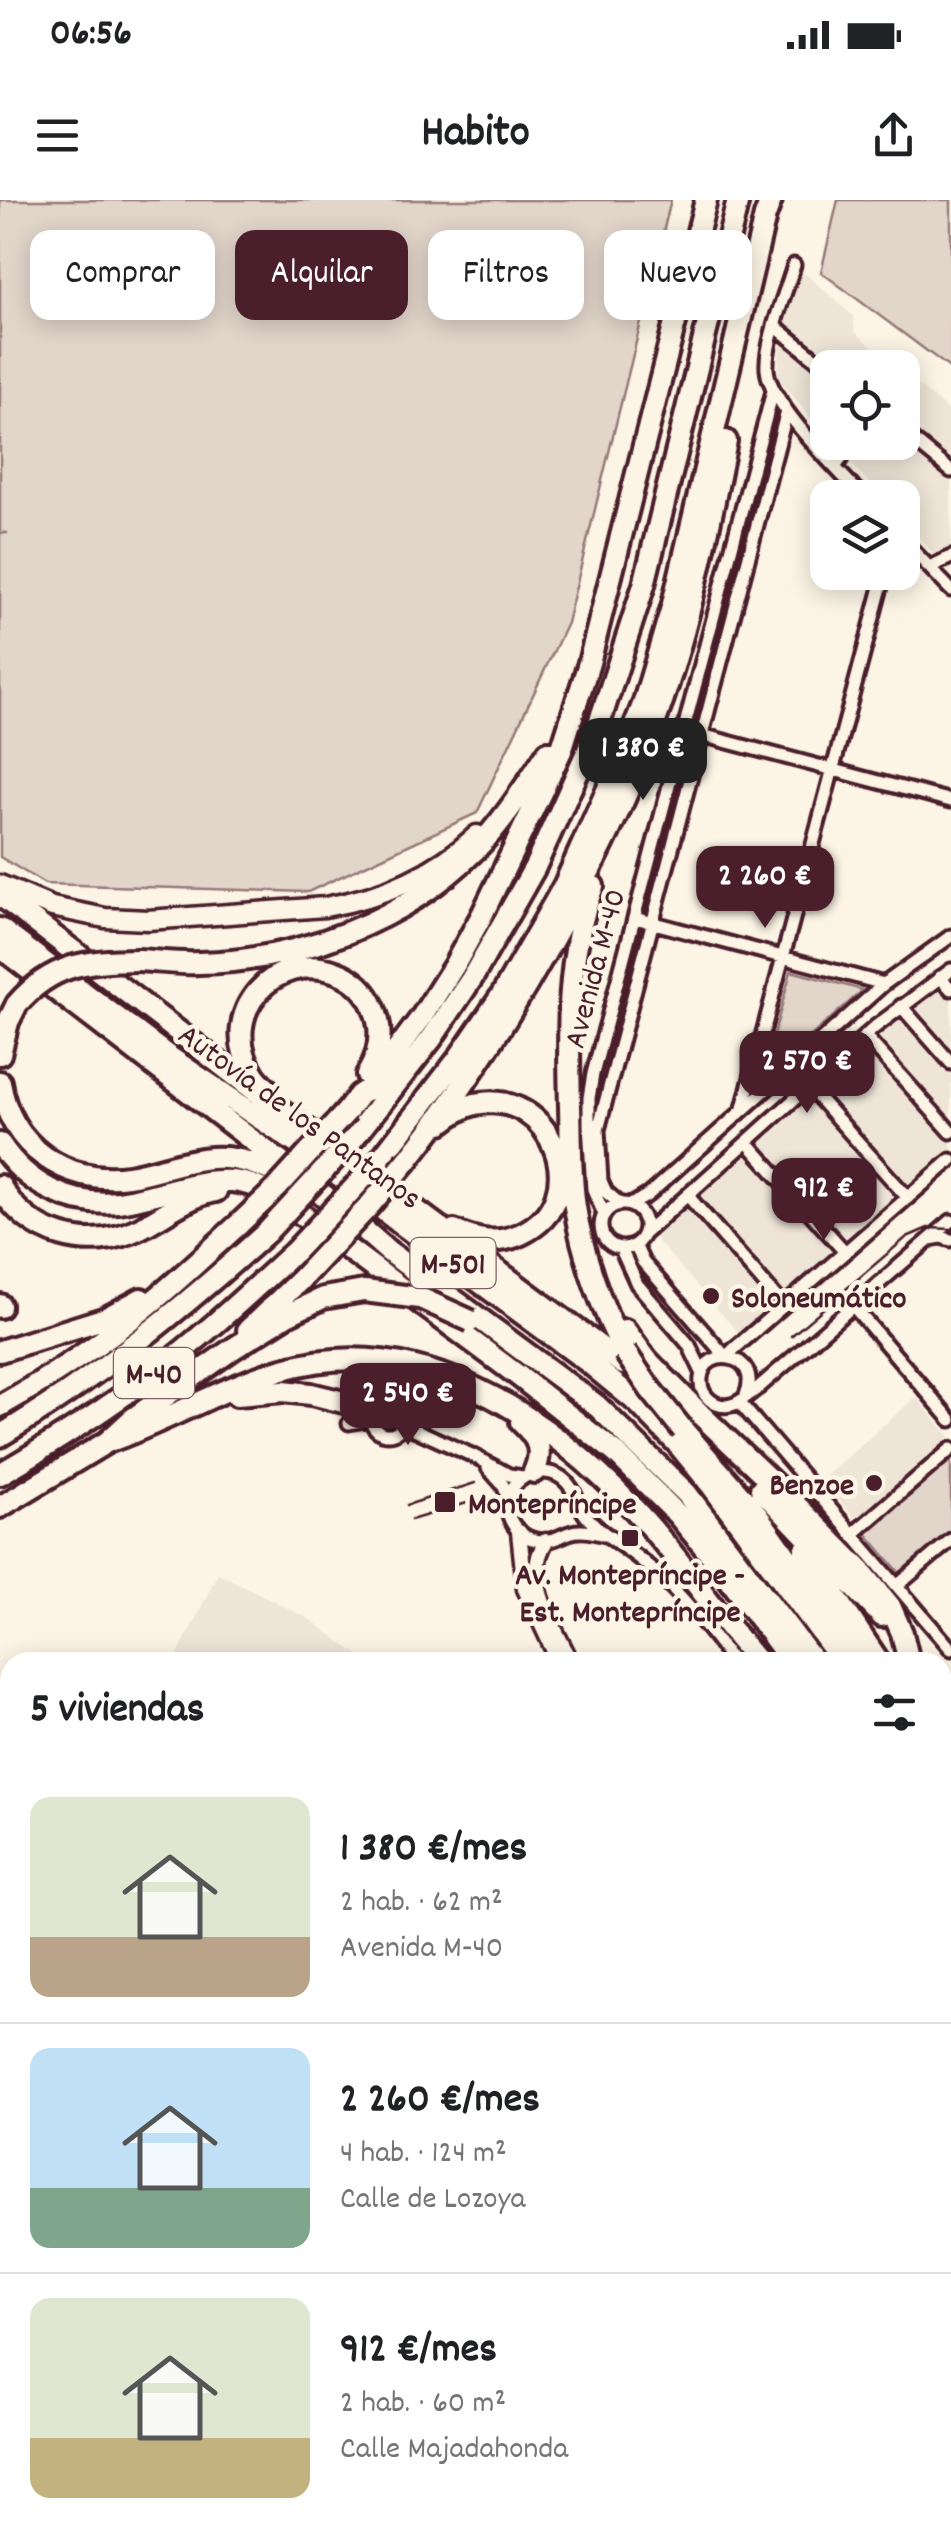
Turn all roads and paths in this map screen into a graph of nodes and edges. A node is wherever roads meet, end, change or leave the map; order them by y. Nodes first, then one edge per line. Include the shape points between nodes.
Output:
1 (706, 200) edge
2 (738, 200) edge
3 (772, 200) edge
4 (794, 265) dead end
5 (775, 326) junction
6 (810, 355) edge
7 (773, 391) junction
8 (787, 411) junction
9 (920, 446) edge
10 (840, 460) edge
11 (835, 467) junction
12 (951, 471) edge
13 (847, 480) edge
14 (920, 557) edge
15 (951, 557) edge
16 (930, 567) junction
17 (879, 590) edge
18 (951, 590) edge
19 (703, 656) junction
20 (721, 661) junction
21 (571, 716) junction
22 (684, 730) junction
23 (702, 735) junction
24 (832, 770) junction
25 (951, 801) edge
26 (504, 813) junction
27 (613, 826) junction
28 (0, 885) edge
29 (0, 895) edge
30 (635, 918) junction
31 (652, 922) junction
32 (0, 929) edge
33 (951, 936) edge
34 (0, 946) edge
35 (783, 958) junction
36 (946, 974) edge
37 (884, 984) junction
38 (951, 990) edge
39 (901, 1006) junction
40 (8, 1019) edge
41 (865, 1036) junction
42 (0, 1054) edge
43 (951, 1063) edge
44 (0, 1082) edge
45 (808, 1087) junction
46 (353, 1103) junction
47 (744, 1108) junction
48 (283, 1110) junction
49 (432, 1130) junction
50 (951, 1132) edge
51 (748, 1142) junction
52 (0, 1144) edge
53 (951, 1160) edge
54 (0, 1186) edge
55 (688, 1196) junction
56 (908, 1198) junction
57 (626, 1204) junction
58 (604, 1214) junction
59 (308, 1220) junction
60 (951, 1221) edge
61 (433, 1222) junction
62 (644, 1234) junction
63 (930, 1240) junction
64 (951, 1240) edge
65 (636, 1245) junction
66 (621, 1249) junction
67 (388, 1251) junction
68 (844, 1252) junction
69 (185, 1272) junction
70 (593, 1274) junction
71 (783, 1305) junction
72 (853, 1306) junction
73 (234, 1348) junction
74 (2, 1350) edge
75 (528, 1352) junction
76 (726, 1356) junction
77 (624, 1358) junction
78 (702, 1372) junction
79 (743, 1398) junction
80 (211, 1399) junction
81 (498, 1400) junction
82 (0, 1406) edge
83 (372, 1414) junction
84 (951, 1420) edge
85 (349, 1424) dead end
86 (403, 1424) junction
87 (690, 1426) junction
88 (0, 1436) edge
89 (107, 1442) junction
90 (951, 1449) edge
91 (478, 1458) junction
92 (0, 1474) edge
93 (529, 1475) junction
94 (753, 1480) junction
95 (648, 1483) junction
96 (508, 1499) junction
97 (577, 1502) junction
98 (0, 1506) edge
99 (519, 1532) junction
100 (565, 1533) junction
101 (852, 1534) junction
102 (610, 1536) junction
103 (951, 1540) edge
104 (546, 1541) junction
105 (897, 1586) junction
106 (951, 1649) edge
107 (554, 1652) edge
108 (566, 1652) edge
109 (726, 1652) edge
110 (750, 1652) edge
111 (767, 1652) edge
112 (784, 1652) edge
113 (806, 1652) edge
114 (835, 1652) edge
115 (854, 1652) edge
116 (872, 1652) edge
117 (904, 1652) edge
118 (906, 1652) edge

1 - 21 highway
2 - 88 highway, M-40, bridge via 644,585 597,730 535,867 472,978 352,1141 267,1232 134,1346
3 - 27 highway via 776,218 706,542 659,712
3 - 92 highway, M-40, bridge via 674,604 642,704 564,886 502,995 379,1161 294,1252 156,1372
4 - 5 street, Avenida M-40
5 - 6 street
5 - 7 street, Avenida M-40 via 766,372
7 - 8 street
7 - 19 street, Avenida M-40
8 - 11 street
8 - 20 street, Avenida M-40
9 - 12 street
10 - 11 street
11 - 13 street
14 - 16 street
15 - 16 street
16 - 18 street
17 - 24 street
19 - 20 street via 718,654
19 - 22 street, Avenida M-40
20 - 23 street, Avenida M-40
21 - 26 highway
21 - 46 highway via 454,966
22 - 23 street
22 - 30 street, Avenida M-40
23 - 24 street
23 - 31 street, Avenida M-40
24 - 25 street
24 - 35 street
26 - 28 highway via 429,872 386,892 325,907 105,918 52,907
26 - 40 highway, bridge via 474,852 435,884 347,933 248,959 81,963 31,989
27 - 49 highway via 515,1006
27 - 70 highway via 578,941 570,1018 574,1206
29 - 48 highway
30 - 31 street
30 - 58 street, Avenida M-40 via 590,1098 593,1188
31 - 35 street
31 - 57 street, Avenida M-40 via 598,1130 601,1182
32 - 114 highway, Autovía de los Pantanos / M-501 via 638,1403 712,1486
33 - 37 street
34 - 67 highway, Autovía de los Pantanos / M-501
35 - 37 street
35 - 47 street
36 - 38 street
36 - 39 street
37 - 47 street
39 - 41 street
39 - 43 street
40 - 42 highway
41 - 45 street
41 - 50 street
44 - 67 highway via 15,1127 64,1169 104,1177 211,1158 246,1162 275,1172
45 - 51 street
45 - 56 street
46 - 48 highway via 380,1042 372,1002 345,975 306,966 269,980 247,1007 242,1028 252,1072
46 - 69 highway, bridge via 240,1224
47 - 57 street via 648,1194
48 - 61 highway
49 - 61 highway via 475,1104 498,1103 534,1118 560,1163 554,1200 526,1232 489,1242
49 - 73 highway, bridge
51 - 55 street
51 - 68 street
52 - 59 highway via 22,1172 76,1199 119,1202 232,1181 257,1186
53 - 56 street
54 - 59 highway via 33,1223 71,1239 116,1237 211,1191 248,1191
55 - 62 street
55 - 71 street
56 - 68 street
57 - 58 street
57 - 62 street via 640,1212
58 - 66 street via 602,1236
59 - 95 highway via 580,1423
60 - 63 street
61 - 77 highway
62 - 65 street
63 - 64 street
63 - 72 street
65 - 66 street
65 - 76 street via 643,1262
66 - 78 street via 637,1284 690,1345
67 - 75 highway, Autovía de los Pantanos / M-501
68 - 71 street
69 - 74 highway via 106,1318
69 - 82 highway via 117,1330
70 - 77 highway
70 - 118 highway via 647,1360 862,1572 890,1606
71 - 76 street
72 - 79 street
72 - 84 street
73 - 75 highway, bridge via 324,1298 364,1291 420,1298
73 - 89 highway
75 - 113 highway, Autovía de los Pantanos / M-501 via 596,1405 686,1494
76 - 78 street
76 - 79 street via 750,1376
77 - 87 highway, bridge
78 - 79 street via 703,1392 719,1406
79 - 101 street
80 - 81 highway via 285,1369 363,1360 420,1367
80 - 83 highway via 284,1391
80 - 89 highway
81 - 93 highway via 540,1448
81 - 110 highway via 592,1467 636,1510
83 - 85 street
83 - 86 street via 383,1433
83 - 86 street via 378,1402 396,1401
86 - 91 street
87 - 94 highway
87 - 115 highway
89 - 98 highway
90 - 101 street
91 - 93 street via 509,1475
91 - 96 street
93 - 96 street
93 - 97 street via 557,1475
94 - 116 highway
94 - 117 highway via 882,1615
95 - 111 highway
95 - 112 highway
96 - 99 street
97 - 100 street
97 - 102 street
99 - 104 street
99 - 107 street via 525,1589
100 - 102 street
100 - 104 street
101 - 105 street
102 - 109 street via 680,1595
103 - 105 street
104 - 108 street via 536,1562 537,1586
105 - 106 street

